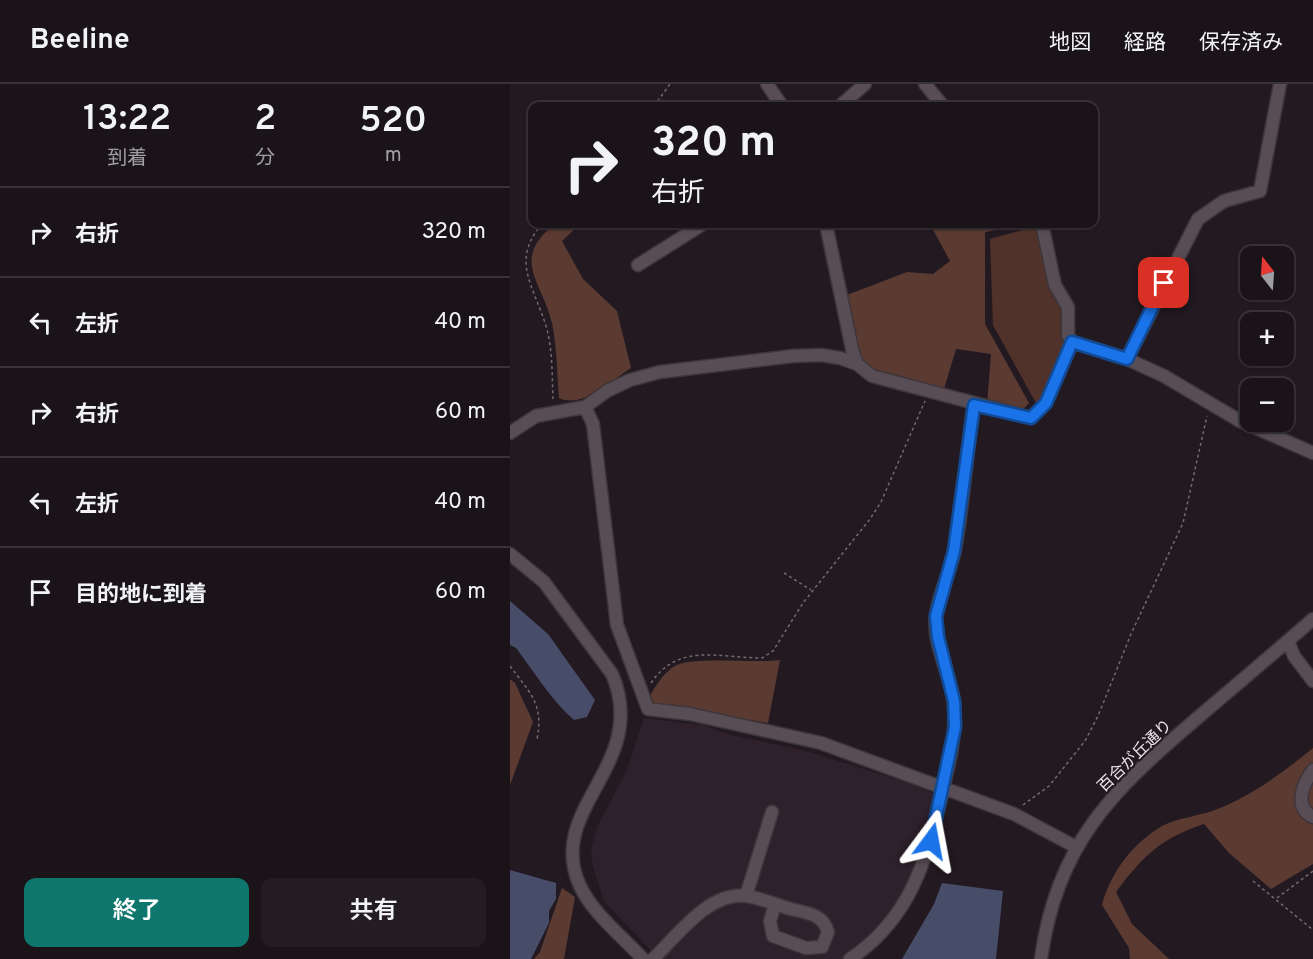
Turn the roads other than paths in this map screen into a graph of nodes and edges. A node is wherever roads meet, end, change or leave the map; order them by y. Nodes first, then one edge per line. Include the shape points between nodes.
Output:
1 (767, 84) edge
2 (865, 84) edge
3 (925, 84) edge
4 (1280, 84) edge
5 (779, 102) edge
6 (845, 102) edge
7 (940, 102) edge
8 (697, 228) edge
9 (827, 228) edge
10 (1043, 228) edge
11 (638, 265) dead end
12 (1072, 342) junction
13 (1127, 359) junction
14 (857, 364) junction
15 (974, 405) junction
16 (585, 407) junction
17 (510, 433) edge
18 (1313, 453) edge
19 (510, 554) edge
20 (1313, 619) edge
21 (1288, 641) junction
22 (1313, 681) edge
23 (1313, 770) edge
24 (943, 789) junction
25 (772, 812) dead end
26 (1313, 817) edge
27 (1076, 847) junction
28 (746, 896) junction
29 (775, 904) junction
30 (643, 959) edge
31 (653, 959) edge
32 (850, 959) edge
33 (1041, 959) edge

1 - 5 street
2 - 6 street
3 - 7 street
4 - 13 street via 1260,191 1224,201 1198,219
8 - 11 street
9 - 14 street
10 - 12 street via 1055,285 1068,308 1068,335
12 - 13 street
12 - 15 street via 1046,403 1031,418
13 - 18 street via 1270,436
14 - 15 street via 872,376
14 - 16 street via 830,356 793,356 660,372 615,387
15 - 24 street via 954,551 936,616 955,712 954,740
16 - 17 street via 536,416
16 - 24 street via 593,424 617,625 648,709 690,714 821,743
19 - 30 street via 544,582 612,674 619,691 620,736 577,826 574,863 586,896
20 - 21 street, 百合が丘通り
21 - 22 street
21 - 27 street, 百合が丘通り via 1126,781
23 - 26 street via 1301,798 1304,810
24 - 27 street via 1014,814
24 - 32 street via 931,841 910,892 873,943
25 - 28 street
27 - 33 street, 百合が丘通り via 1054,896
28 - 29 street
28 - 31 street via 730,897 711,905
29 - 29 street via 821,919 828,932 822,947 806,948 773,936 770,921

